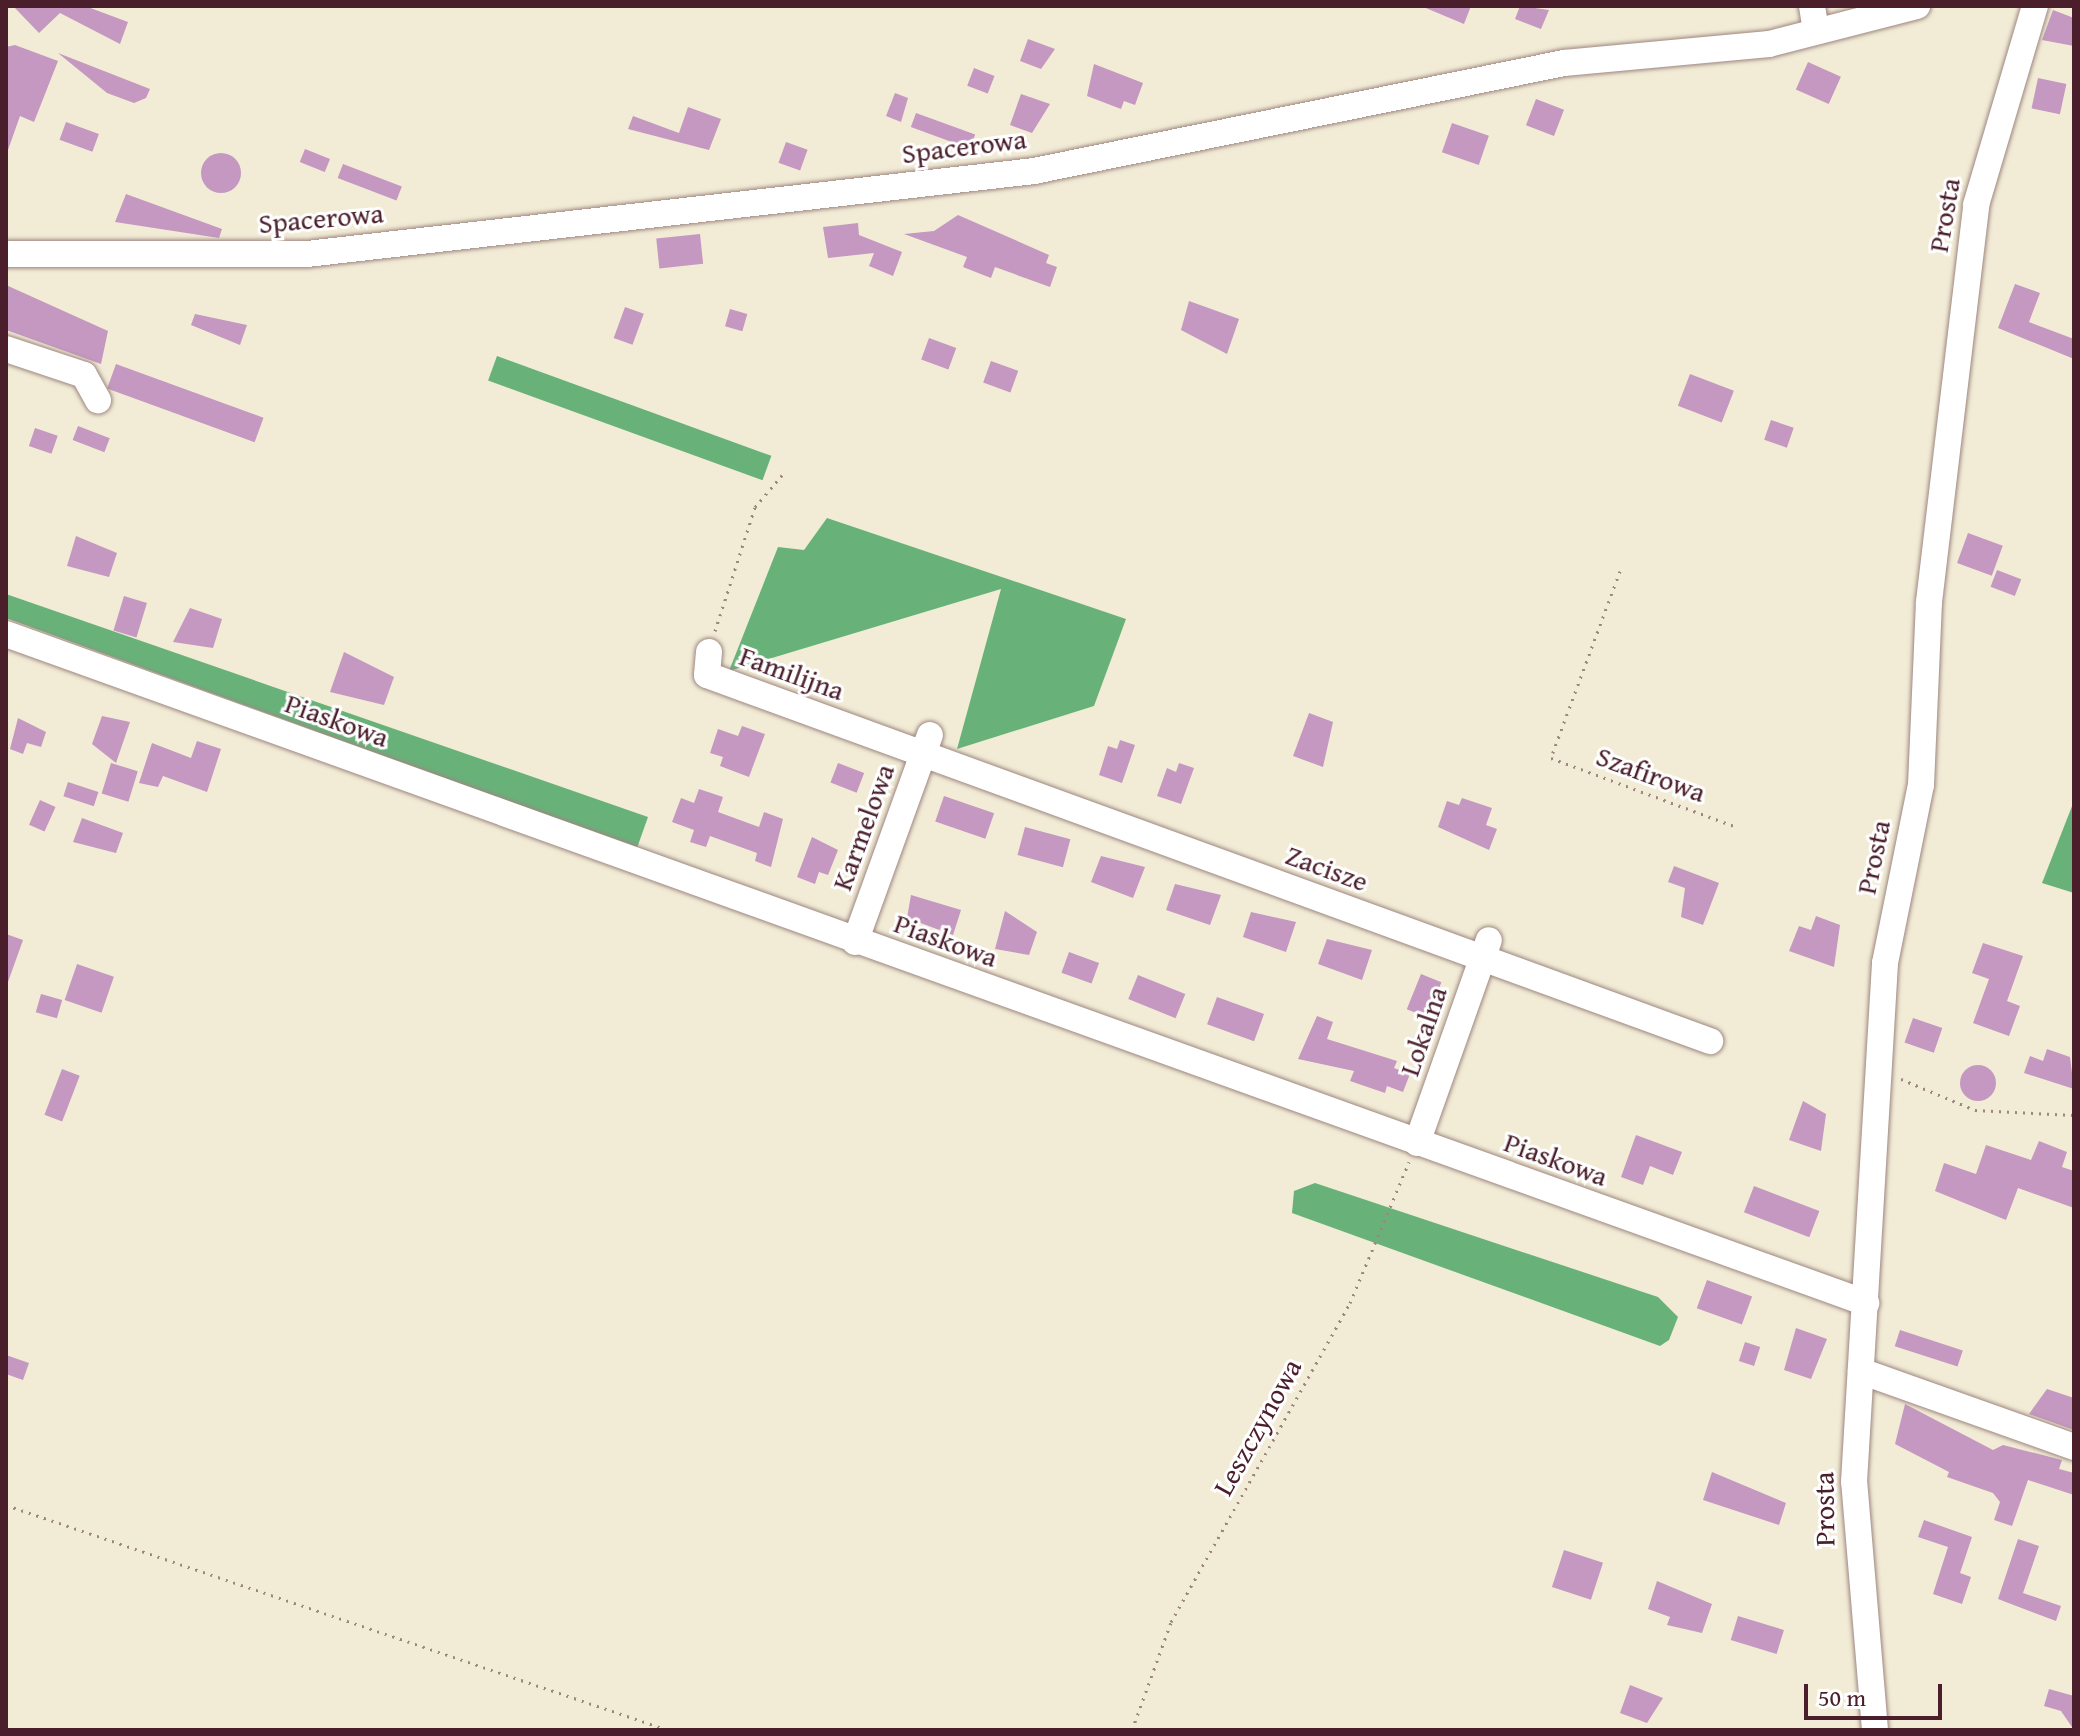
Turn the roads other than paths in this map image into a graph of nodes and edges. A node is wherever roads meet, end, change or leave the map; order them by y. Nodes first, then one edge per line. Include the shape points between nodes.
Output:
1 (1917, 6) edge
2 (2035, 6) edge
3 (1814, 19) edge
4 (6, 254) edge
5 (6, 349) edge
6 (98, 400) dead end
7 (6, 634) edge
8 (709, 652) road end
9 (926, 745) junction
10 (855, 942) junction
11 (1486, 949) junction
12 (1710, 1041) dead end
13 (1417, 1143) junction
14 (1866, 1303) junction
15 (1861, 1371) junction
16 (2074, 1447) edge
17 (1875, 1730) edge

1 - 3 street, Spacerowa
2 - 14 street, Prosta via 1976,205 1929,602 1921,785 1885,963
3 - 4 street, Spacerowa via 1769,44 1564,63 1034,171 307,254
5 - 6 street via 84,375
7 - 10 street, Piaskowa
8 - 9 street, Familijna via 707,675
9 - 10 street, Karmelowa
9 - 11 street, Zacisze
10 - 13 street, Piaskowa
11 - 12 street, Zacisze
11 - 13 street, Lokalna
13 - 14 street, Piaskowa
14 - 15 street, Prosta
15 - 16 street
15 - 17 street, Prosta via 1855,1541

